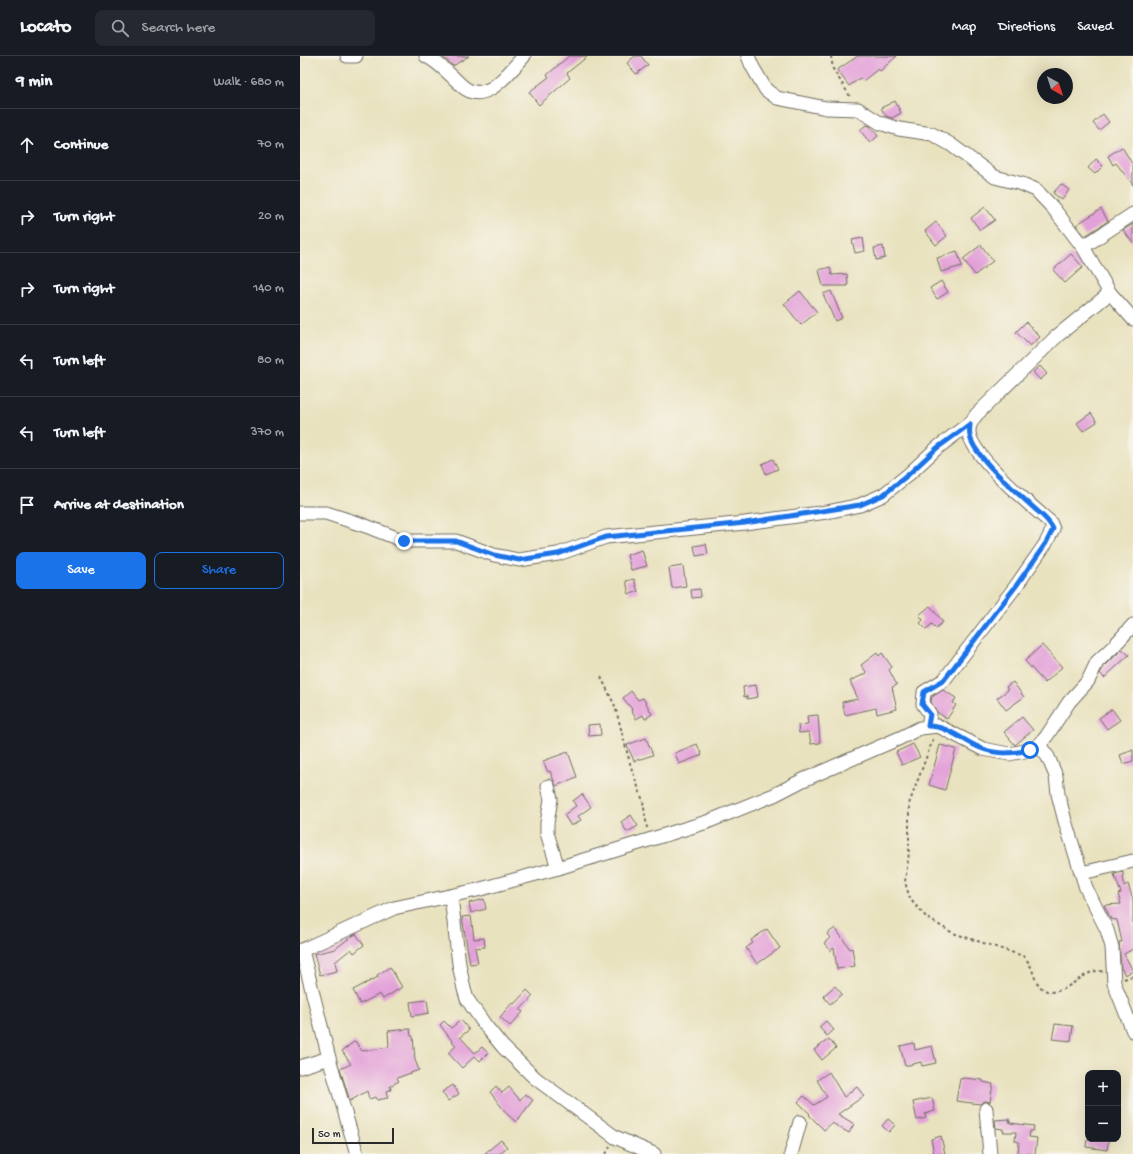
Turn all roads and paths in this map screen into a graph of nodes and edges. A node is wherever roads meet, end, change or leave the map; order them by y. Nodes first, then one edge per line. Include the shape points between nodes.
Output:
1 (347, 56) edge
2 (356, 56) edge
3 (426, 56) edge
4 (524, 56) edge
5 (748, 56) edge
6 (831, 56) edge
7 (858, 109) junction
8 (1133, 214) edge
9 (1083, 247) junction
10 (1110, 293) junction
11 (1133, 319) edge
12 (970, 424) junction
13 (300, 513) edge
14 (1133, 625) edge
15 (601, 677) dead end
16 (933, 726) junction
17 (1039, 745) junction
18 (548, 786) dead end
19 (649, 839) junction
20 (1133, 861) edge
21 (558, 868) junction
22 (1082, 873) junction
23 (451, 896) junction
24 (301, 950) edge
25 (1114, 978) junction
26 (1133, 1031) edge
27 (329, 1058) junction
28 (300, 1067) edge
29 (986, 1109) dead end
30 (800, 1122) dead end
31 (357, 1154) edge
32 (654, 1154) edge
33 (791, 1154) edge
34 (990, 1154) edge

1 - 2 street
3 - 4 street via 473,93 486,92 501,81
5 - 7 street via 766,90 777,98 826,108
6 - 7 path via 833,69
7 - 9 street via 880,123 932,134 950,144 994,177 1036,190
8 - 9 street
9 - 10 street
10 - 11 street
10 - 12 street via 1057,336 976,415
12 - 13 street via 937,448 883,495 860,505 745,523 606,537 558,554 519,560 494,555 456,541 404,541 326,513
12 - 16 street via 970,436 975,448 986,462 1050,522 1053,529 1016,586 944,680 924,692 922,704 930,714
14 - 17 street via 1097,662 1088,681 1069,702
15 - 19 path via 615,706 643,801
16 - 17 street via 983,749 1009,754 1030,750
16 - 19 street via 920,728 774,795 707,822
16 - 25 path via 909,804 909,853 905,882 910,899 927,918 953,932 1023,956 1029,962 1035,980 1046,991 1056,992 1094,971 1101,971
17 - 22 street via 1048,757 1056,776 1058,794
18 - 21 street via 551,799 547,833
19 - 21 street
20 - 22 street
21 - 23 street
22 - 25 street via 1086,888 1107,930 1112,948
23 - 24 street via 394,908
23 - 32 street via 464,989 467,999 485,1025 503,1047 535,1078 615,1137
24 - 27 street
25 - 26 street
27 - 28 street
27 - 31 street
29 - 34 street
30 - 33 street

